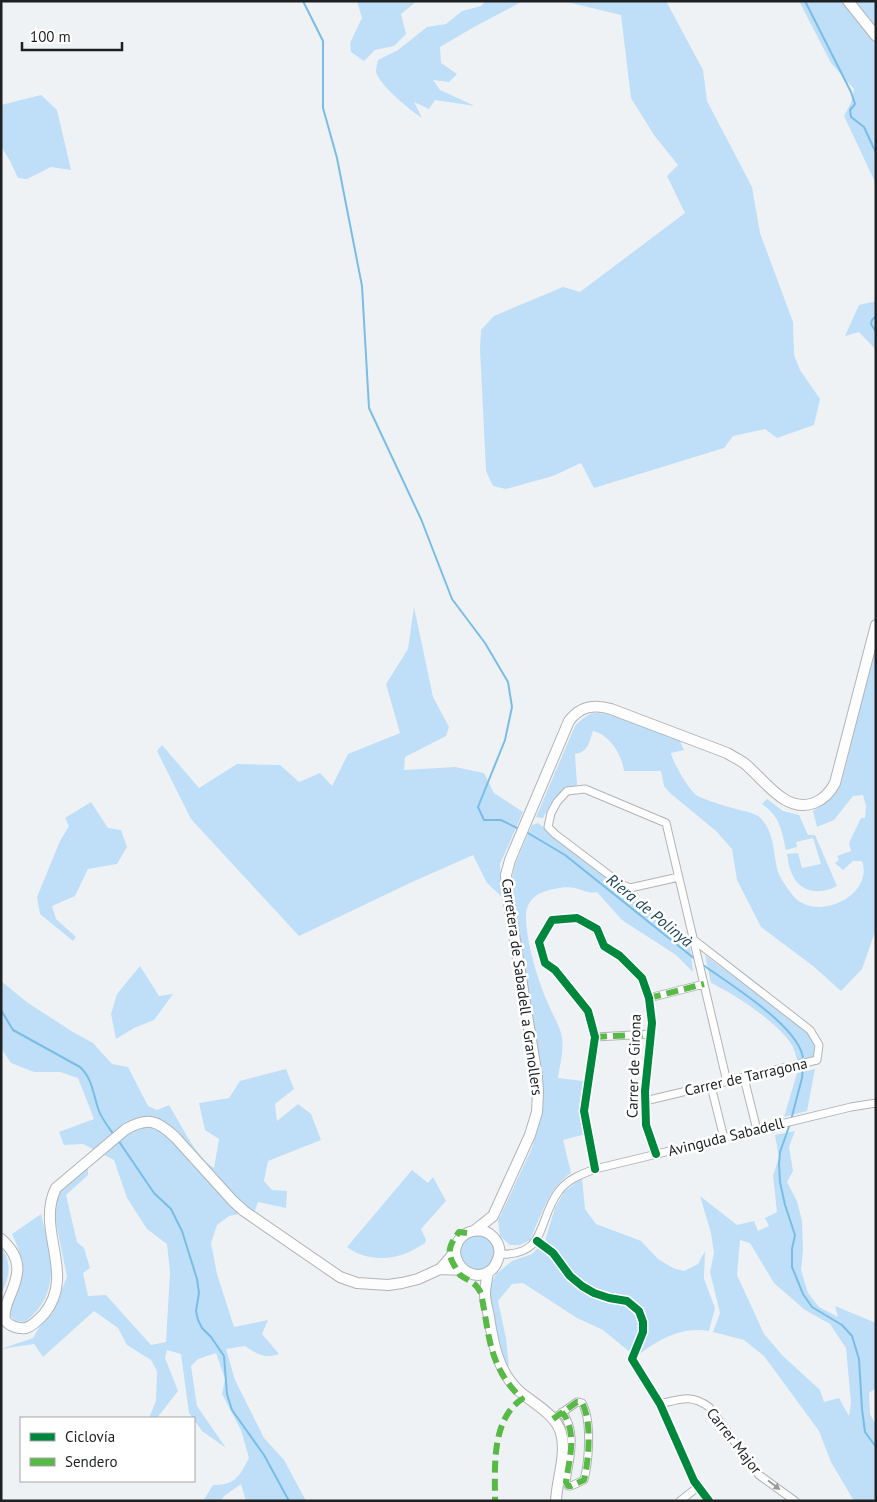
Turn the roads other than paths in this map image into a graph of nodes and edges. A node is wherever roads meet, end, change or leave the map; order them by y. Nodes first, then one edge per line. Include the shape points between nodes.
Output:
1 (848, 1) edge
2 (876, 36) edge
3 (876, 625) edge
4 (679, 877) junction
5 (694, 940) junction
6 (704, 984) junction
7 (649, 998) junction
8 (651, 1034) junction
9 (595, 1037) junction
10 (744, 1078) junction
11 (727, 1082) junction
12 (711, 1086) junction
13 (645, 1101) junction
14 (876, 1103) edge
15 (757, 1130) junction
16 (724, 1138) junction
17 (656, 1154) junction
18 (595, 1169) junction
19 (493, 1216) junction
20 (474, 1231) junction
21 (494, 1238) junction
22 (1, 1239) edge
23 (537, 1241) junction
24 (455, 1250) junction
25 (499, 1254) junction
26 (440, 1269) junction
27 (468, 1272) junction
28 (488, 1272) junction
29 (485, 1295) junction
30 (660, 1404) junction
31 (562, 1412) junction
32 (553, 1419) junction
33 (699, 1486) junction
34 (556, 1501) edge
35 (680, 1501) edge
36 (709, 1501) edge
37 (795, 1501) edge

1 - 2 main road
3 - 19 main road, Carretera de Sabadell a Granollers via 838,777 825,798 810,804 797,805 785,800 727,753 611,709 584,708 569,721 507,870 538,1100 534,1124
4 - 4 street via 666,823 585,789 567,791 556,802 548,827 621,884 630,888
4 - 5 street
5 - 6 street
5 - 10 street, Carrer de Tarragona via 810,1030 819,1045 817,1060
6 - 7 street
6 - 11 street
7 - 8 street, Carrer de Girona
7 - 9 street, Carrer de Girona via 642,978 620,956 604,946 598,930 577,918 552,920 539,942 545,963 555,970 588,1011
8 - 9 street
8 - 13 street, Carrer de Girona
9 - 18 street, Carrer de Girona via 584,1112
10 - 11 street, Carrer de Tarragona
10 - 15 street
11 - 12 street, Carrer de Tarragona
12 - 13 street, Carrer de Tarragona
12 - 16 street
13 - 17 street, Carrer de Girona via 646,1125
14 - 15 street, Avinguda Sabadell
15 - 16 street, Avinguda Sabadell
16 - 17 street, Avinguda Sabadell
17 - 18 street, Avinguda Sabadell
18 - 23 street, Avinguda Sabadell via 578,1176 560,1190
19 - 20 main road, Carretera de Sabadell a Granollers
19 - 21 main road, Carretera de Sabadell a Granollers
20 - 21 main road via 486,1232
20 - 24 main road via 462,1236
21 - 25 main road
22 - 26 main road via 13,1254 16,1267 3,1305 3,1315 9,1324 25,1328 45,1312 56,1288 58,1270 49,1214 56,1188 126,1130 154,1122 175,1137 244,1211 340,1277 364,1285 388,1285 410,1282
23 - 25 street via 526,1250
23 - 30 street via 553,1253 582,1286 594,1293 626,1301 639,1311 643,1332 632,1359
24 - 26 main road
24 - 27 main road via 456,1260
25 - 28 main road via 494,1267
26 - 27 main road
27 - 28 main road
27 - 29 main road
28 - 29 main road
29 - 32 main road via 498,1359 507,1377 516,1389
30 - 33 street
30 -> 37 street, Carrer Major via 693,1398 709,1407 760,1475
31 - 31 street via 577,1402 585,1408 588,1432 586,1470 584,1480 572,1486 566,1482 571,1452 569,1424
31 - 32 street
32 - 34 main road via 562,1442
33 - 35 street
33 - 36 street

